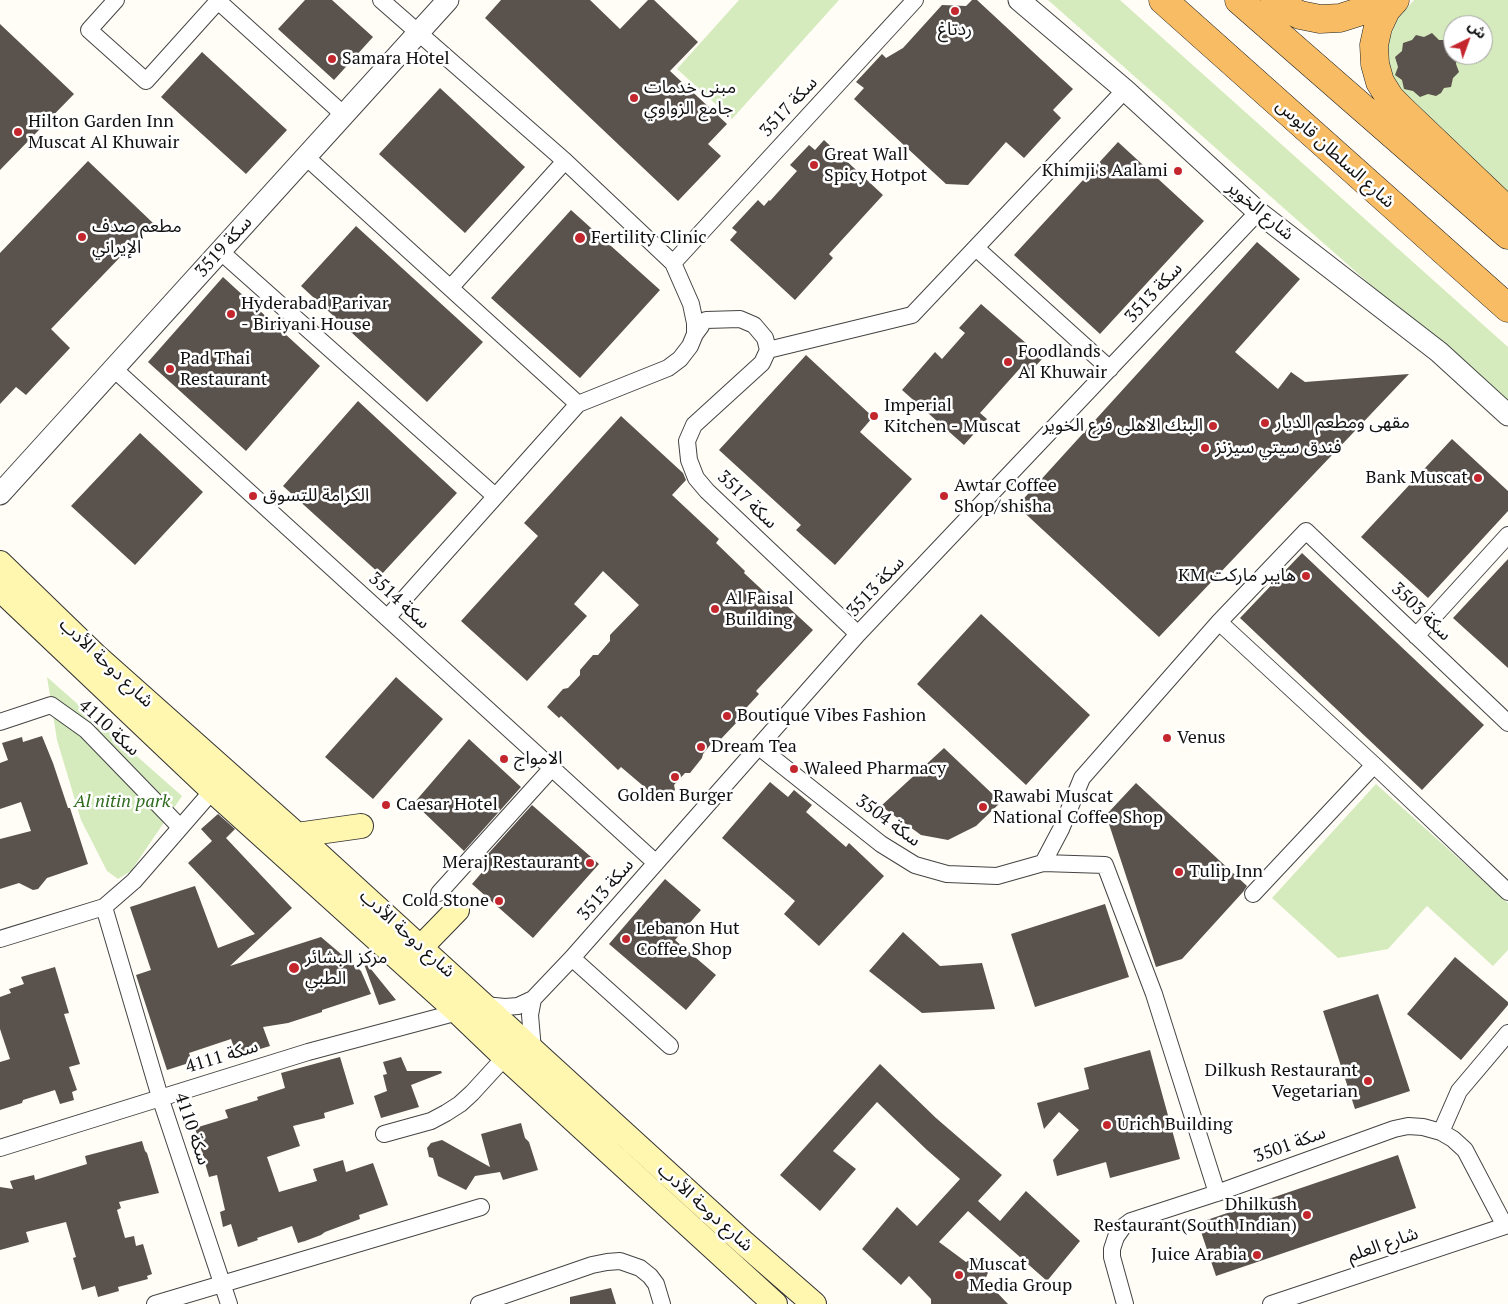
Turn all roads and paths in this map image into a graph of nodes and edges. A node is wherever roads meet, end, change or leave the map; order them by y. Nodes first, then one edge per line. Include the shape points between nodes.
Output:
1 (116, 0) edge
2 (218, 0) edge
3 (381, 0) edge
4 (448, 0) edge
5 (914, 0) edge
6 (1019, 0) edge
7 (1163, 0) edge
8 (1239, 0) edge
9 (1275, 0) edge
10 (1378, 0) edge
11 (1395, 0) edge
12 (419, 32) junction
13 (1125, 90) junction
14 (344, 115) junction
15 (305, 156) junction
16 (565, 161) junction
17 (1508, 211) edge
18 (1258, 212) junction
19 (1508, 235) edge
20 (976, 248) junction
21 (220, 251) junction
22 (672, 263) junction
23 (451, 287) junction
24 (1508, 308) edge
25 (699, 316) junction
26 (768, 350) junction
27 (114, 369) junction
28 (1110, 369) junction
29 (578, 404) junction
30 (1508, 415) edge
31 (0, 494) edge
32 (495, 496) junction
33 (1508, 535) edge
34 (0, 563) edge
35 (0, 589) edge
36 (387, 618) junction
37 (1220, 622) junction
38 (858, 634) junction
39 (1416, 636) junction
40 (0, 722) edge
41 (1508, 722) edge
42 (759, 747) junction
43 (1374, 764) junction
44 (552, 768) junction
45 (213, 790) junction
46 (361, 826) dead end
47 (180, 827) junction
48 (298, 834) junction
49 (656, 863) junction
50 (1043, 863) junction
51 (1508, 892) edge
52 (439, 893) dead end
53 (1253, 894) dead end
54 (104, 907) junction
55 (457, 910) dead end
56 (0, 939) edge
57 (421, 947) junction
58 (572, 958) junction
59 (533, 999) junction
60 (484, 1005) junction
61 (458, 1012) junction
62 (1508, 1033) edge
63 (670, 1046) dead end
64 (533, 1050) junction
65 (505, 1057) junction
66 (160, 1097) junction
67 (1441, 1132) junction
68 (384, 1134) dead end
69 (0, 1148) edge
70 (1217, 1193) junction
71 (481, 1207) dead end
72 (1506, 1225) edge
73 (224, 1284) junction
74 (155, 1304) edge
75 (229, 1304) edge
76 (479, 1304) edge
77 (662, 1304) edge
78 (775, 1304) edge
79 (814, 1304) edge
80 (1125, 1304) edge
81 (1271, 1304) edge

1 - 2 street via 89,30 146,81
2 - 14 street
3 - 12 street
4 - 12 street, سكة 3519
5 - 22 street, سكة 3517
6 - 13 street, شارع الخوير
7 - 24 highway, شارع السلطان قابوس
8 - 19 highway
9 - 10 highway via 1300,14 1340,18 1359,12
11 - 17 highway via 1378,27 1374,45 1380,82 1403,112
12 - 14 street, سكة 3519
12 - 16 street
13 - 18 street, شارع الخوير
13 - 20 street
14 - 15 street, سكة 3519
15 - 21 street, سكة 3519
15 - 23 street
16 - 22 street
16 - 23 street
18 - 28 street, سكة 3513
18 - 30 street, شارع الخوير via 1439,352
20 - 26 street via 912,315
20 - 28 street
21 - 27 street, سكة 3519
21 - 32 street
22 - 25 street
23 - 29 street
25 - 26 street via 740,319 754,325 765,338
25 - 29 street via 690,346 668,368
26 - 38 street, سكة 3517 via 762,363 694,425 687,441 689,460 696,478 707,491
27 - 31 street, سكة 3519
27 - 36 street, سكة 3514
28 - 38 street, سكة 3513
29 - 32 street
32 - 36 street
33 - 39 street
34 - 48 main road, شارع دوحة الأدب via 97,657
35 - 45 main road, شارع دوحة الأدب
36 - 44 street, سكة 3514
37 - 39 street, سكة 3503 via 1306,531
37 - 43 street
37 - 50 street via 1082,778
38 - 42 street, سكة 3513
39 - 41 street, سكة 3503
40 - 47 street, سكة 4110 via 51,705 86,730
42 - 49 street, سكة 3513
42 - 50 street, سكة 3504 via 881,844 915,865 947,874 997,876
43 - 51 street
43 - 53 street
44 - 49 street, سكة 3514
44 - 52 street
45 - 47 street
45 - 61 main road, شارع دوحة الأدب
46 - 48 main road
47 - 54 street via 134,880
48 - 57 main road, شارع دوحة الأدب
49 - 58 street, سكة 3513
50 - 70 street, سكة 3504 via 1105,864 1154,994
54 - 56 street
54 - 66 street, سكة 4110
55 - 57 main road
57 - 60 main road, شارع دوحة الأدب
58 - 59 street, سكة 3513
58 - 63 street
59 - 60 street, سكة 3513 via 518,1006
59 - 64 street via 530,1015
60 - 64 main road, شارع دوحة الأدب
61 - 65 main road, شارع دوحة الأدب
61 - 66 street, سكة 4111 via 308,1052
62 - 67 street via 1458,1092
64 - 79 main road, شارع دوحة الأدب
65 - 68 street via 472,1093 446,1113
65 - 78 main road, شارع دوحة الأدب
66 - 69 street, سكة 4111
66 - 73 street, سكة 4110
67 - 70 street, سكة 3501 via 1423,1127 1394,1128
67 - 72 street, سكة 3501 via 1464,1150
70 - 80 street, سكة 3501 via 1131,1221 1123,1227 1116,1237 1112,1258
71 - 73 street
72 - 81 street, شارع العلم
73 - 74 street
73 - 75 street, سكة 4110
76 - 77 street via 592,1265 620,1261 640,1268 650,1276

